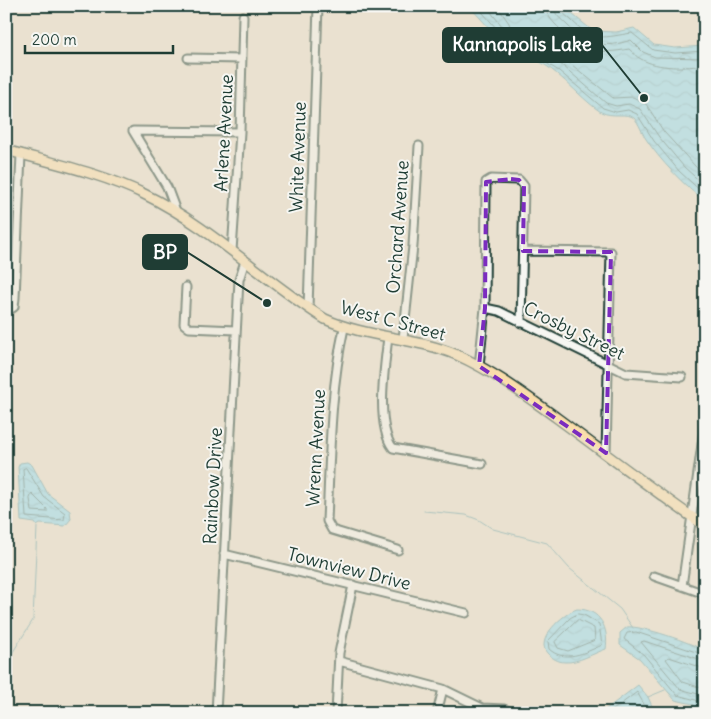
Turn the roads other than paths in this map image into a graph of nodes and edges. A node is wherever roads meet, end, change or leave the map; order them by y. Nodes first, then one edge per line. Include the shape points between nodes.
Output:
1 (318, 6) edge
2 (243, 16) dead end
3 (188, 58) dead end
4 (242, 59) junction
5 (240, 132) junction
6 (419, 146) dead end
7 (6, 150) edge
8 (21, 154) junction
9 (176, 211) junction
10 (232, 251) junction
11 (523, 251) junction
12 (245, 261) junction
13 (186, 287) dead end
14 (308, 308) junction
15 (485, 308) junction
16 (6, 312) edge
17 (521, 323) junction
18 (344, 328) junction
19 (236, 330) junction
20 (388, 337) junction
21 (403, 339) junction
22 (479, 366) junction
23 (608, 366) junction
24 (682, 377) dead end
25 (705, 423) edge
26 (606, 454) junction
27 (482, 464) dead end
28 (690, 516) junction
29 (705, 526) edge
30 (398, 550) dead end
31 (224, 554) junction
32 (654, 576) dead end
33 (353, 585) junction
34 (682, 586) junction
35 (705, 594) edge
36 (466, 613) dead end
37 (339, 661) junction
38 (443, 689) junction
39 (216, 713) edge
40 (336, 713) edge
41 (437, 713) edge
42 (512, 713) edge

1 - 14 street, White Avenue
2 - 4 street, Arlene Avenue
3 - 4 street
4 - 5 street, Arlene Avenue
5 - 9 street via 133,132 167,187
5 - 10 street, Arlene Avenue
6 - 21 street, Orchard Avenue
7 - 8 main road, West C Street
8 - 9 main road, West C Street via 112,180
8 - 16 street via 15,298 14,307
9 - 10 main road, West C Street
10 - 12 main road, West C Street
11 - 15 street via 524,186 519,180 491,179 486,182
11 - 17 street
11 - 23 street via 611,252
12 - 14 main road, West C Street
12 - 19 street, Rainbow Drive via 239,280
13 - 19 street via 184,324 190,328
14 - 18 main road, West C Street
15 - 17 street, Crosby Street via 500,311
15 - 22 street
17 - 23 street, Crosby Street
18 - 20 main road, West C Street
18 - 30 street, Wrenn Avenue via 337,358 327,521 332,530
19 - 31 street, Rainbow Drive
20 - 21 main road, West C Street
20 - 27 street via 383,404 388,442 393,448
21 - 22 main road, West C Street via 430,345
22 - 26 main road, West C Street via 524,394
23 - 24 street, Crosby Street via 626,373
23 - 26 street
25 - 28 street
26 - 28 main road, West C Street
28 - 29 main road, West C Street
28 - 34 street
31 - 33 street, Townview Drive
31 - 39 street, Rainbow Drive
32 - 34 street
33 - 36 street, Townview Drive
33 - 37 street
34 - 35 street
37 - 38 street
37 - 40 street
38 - 41 street
38 - 42 street via 475,706

